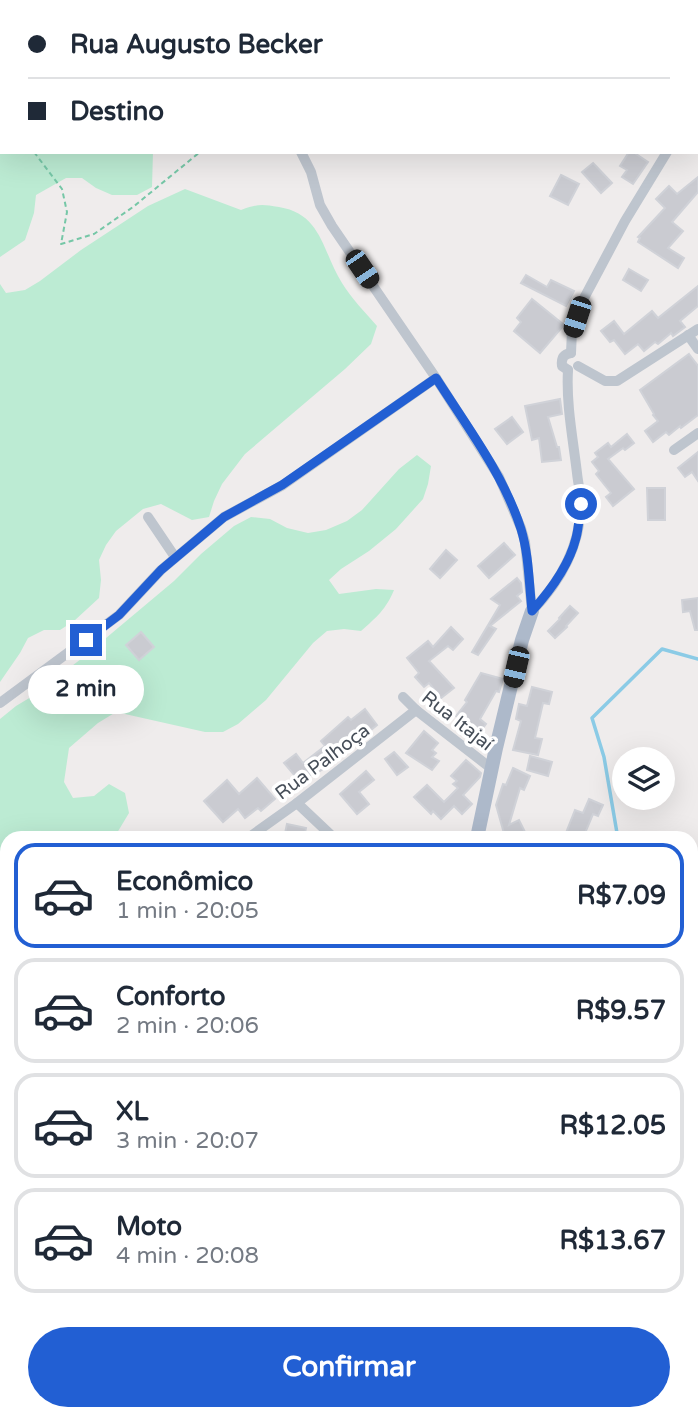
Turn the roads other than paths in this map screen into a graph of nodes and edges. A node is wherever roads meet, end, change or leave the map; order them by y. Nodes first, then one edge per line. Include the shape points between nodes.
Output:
1 (302, 154) edge
2 (666, 154) edge
3 (693, 332) edge
4 (698, 349) edge
5 (573, 368) junction
6 (436, 378) junction
7 (698, 433) edge
8 (674, 450) dead end
9 (148, 517) dead end
10 (176, 557) junction
11 (532, 611) junction
12 (403, 697) dead end
13 (0, 703) edge
14 (416, 710) junction
15 (492, 769) junction
16 (297, 803) junction
17 (258, 831) edge
18 (327, 831) edge
19 (479, 831) edge

1 - 6 street via 332,226
2 - 5 street via 582,302 572,331 571,353 562,359 562,366
3 - 4 street
3 - 5 street via 617,380 605,381
5 - 11 street via 568,391 581,504 576,537 552,588
6 - 10 street via 282,485 224,517
6 - 11 street via 499,477 521,528
7 - 8 street
9 - 10 street
10 - 13 street via 119,615
11 - 15 main road
12 - 14 street, Rua Itajaí
14 - 15 street, Rua Itajaí
14 - 16 street, Rua Palhoça
15 - 19 main road
16 - 17 street, Rua Palhoça
16 - 18 street

